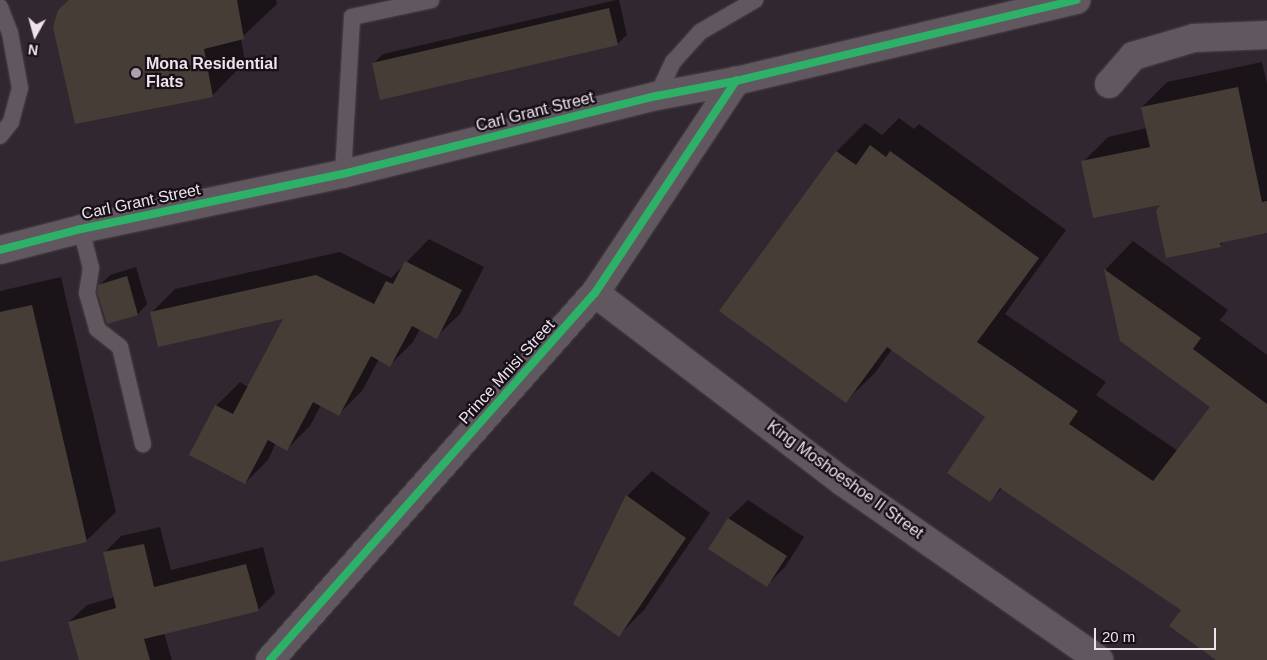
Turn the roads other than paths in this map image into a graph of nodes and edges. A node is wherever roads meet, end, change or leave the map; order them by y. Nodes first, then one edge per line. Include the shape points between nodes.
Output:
1 (431, 0) edge
2 (755, 0) edge
3 (1076, 0) edge
4 (0, 7) edge
5 (1267, 35) edge
6 (736, 81) junction
7 (1109, 84) dead end
8 (657, 96) junction
9 (0, 136) edge
10 (343, 174) junction
11 (81, 229) junction
12 (0, 250) edge
13 (595, 293) junction
14 (143, 444) dead end
15 (270, 660) edge
16 (1099, 660) edge

1 - 10 lane via 352,17
2 - 8 lane via 700,32 673,62
3 - 6 street, Carl Grant Street
4 - 9 lane via 10,33 20,88 11,122
5 - 7 street via 1194,38 1133,56
6 - 8 street, Carl Grant Street
6 - 13 street, Prince Mnisi Street
8 - 10 street, Carl Grant Street
10 - 11 street, Carl Grant Street
11 - 12 street, Carl Grant Street
11 - 14 lane via 91,268 87,293 97,330 120,347
13 - 15 street, Prince Mnisi Street
13 - 16 street, King Moshoeshoe II Street via 843,482

